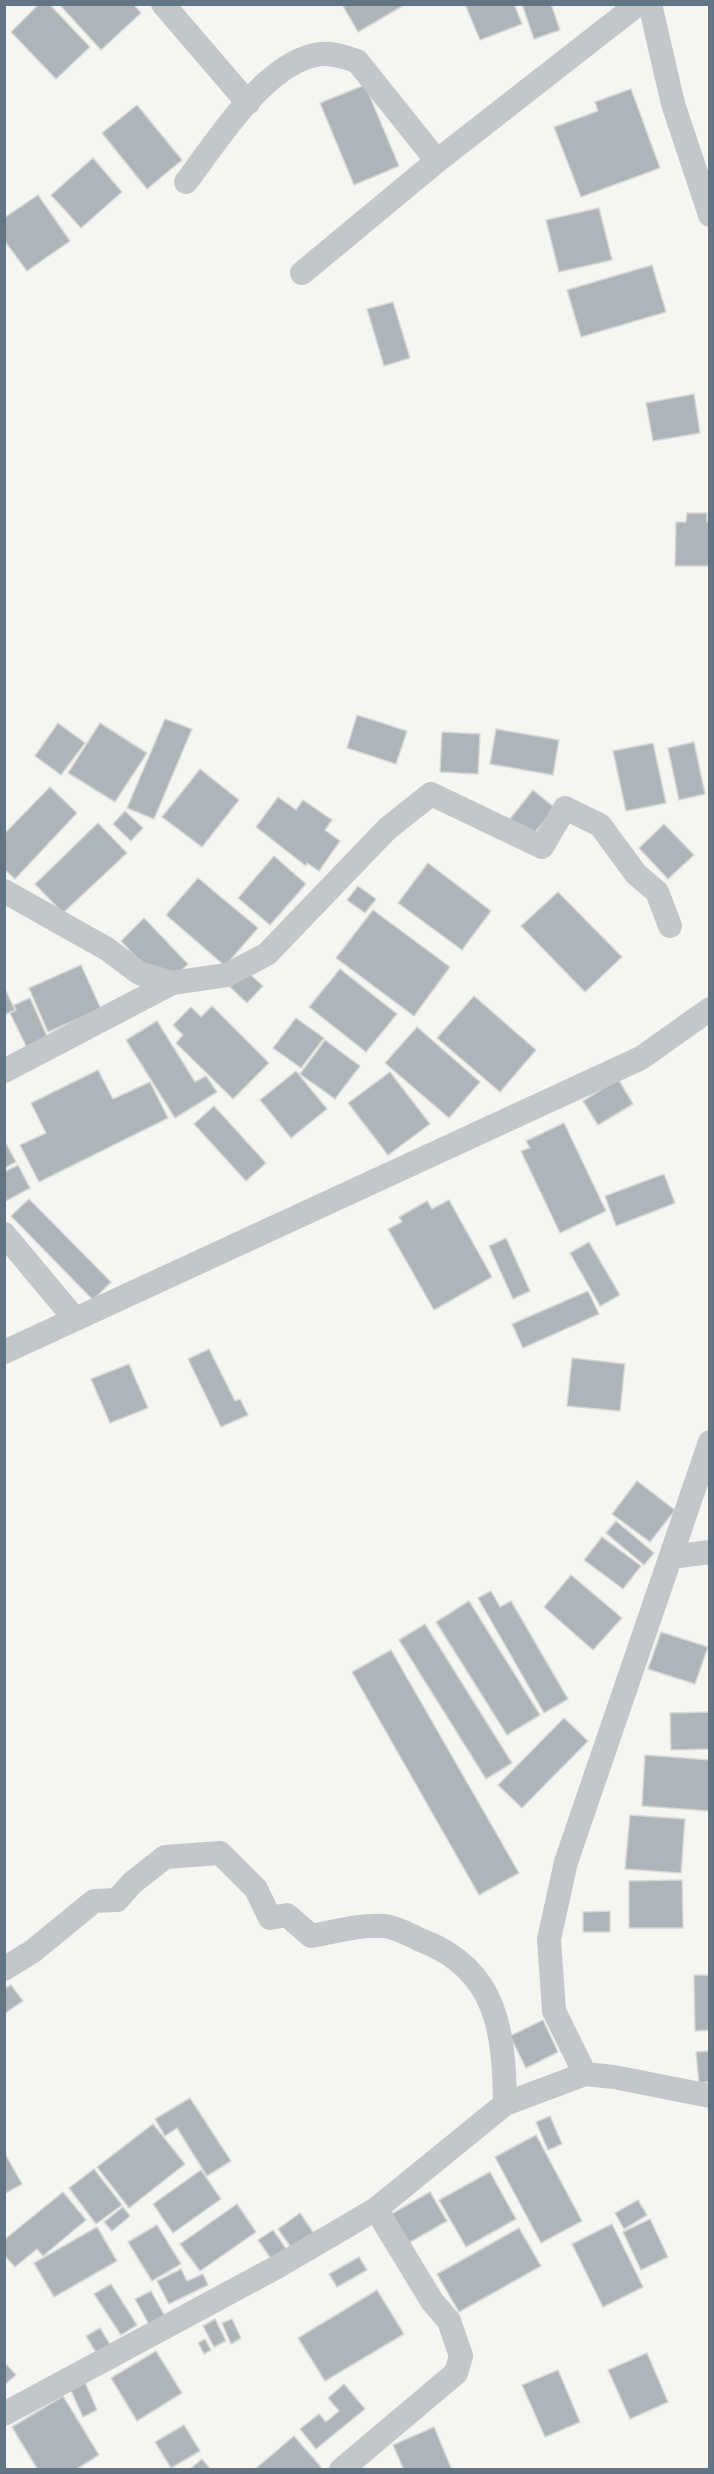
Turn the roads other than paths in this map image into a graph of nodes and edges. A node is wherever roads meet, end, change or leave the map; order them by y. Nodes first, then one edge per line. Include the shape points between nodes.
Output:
1 (163, 4) edge
2 (638, 4) edge
3 (650, 4) edge
4 (248, 103) junction
5 (437, 161) junction
6 (186, 182) dead end
7 (710, 215) edge
8 (302, 273) dead end
9 (4, 891) edge
10 (670, 926) dead end
11 (172, 983) junction
12 (710, 1009) edge
13 (4, 1071) edge
14 (4, 1234) edge
15 (75, 1319) junction
16 (4, 1352) edge
17 (710, 1442) edge
18 (710, 1552) edge
19 (671, 1557) junction
20 (4, 1969) edge
21 (585, 2074) junction
22 (710, 2096) edge
23 (505, 2104) junction
24 (376, 2209) junction
25 (4, 2414) edge
26 (341, 2469) edge

1 - 4 street
2 - 5 street
3 - 7 street via 673,104
4 - 5 street via 285,67 319,54 338,54 357,61
4 - 6 street
5 - 8 street
9 - 11 street via 107,949 139,973
10 - 11 street via 657,892 636,874 600,825 565,808 542,847 431,794 387,829 267,954 227,975
11 - 13 street
12 - 15 street via 641,1058
14 - 15 street
15 - 16 street
17 - 19 street
18 - 19 street
19 - 21 street via 566,1862 549,1939 554,2011
20 - 23 street via 33,1951 94,1901 117,1900 165,1857 220,1853 256,1889 270,1918 287,1915 311,1936 386,1926 434,1945 471,1970 495,2009 504,2056
21 - 22 street
21 - 23 street
23 - 24 street
24 - 25 street via 267,2273
24 - 26 street via 432,2301 449,2321 461,2356 456,2373

